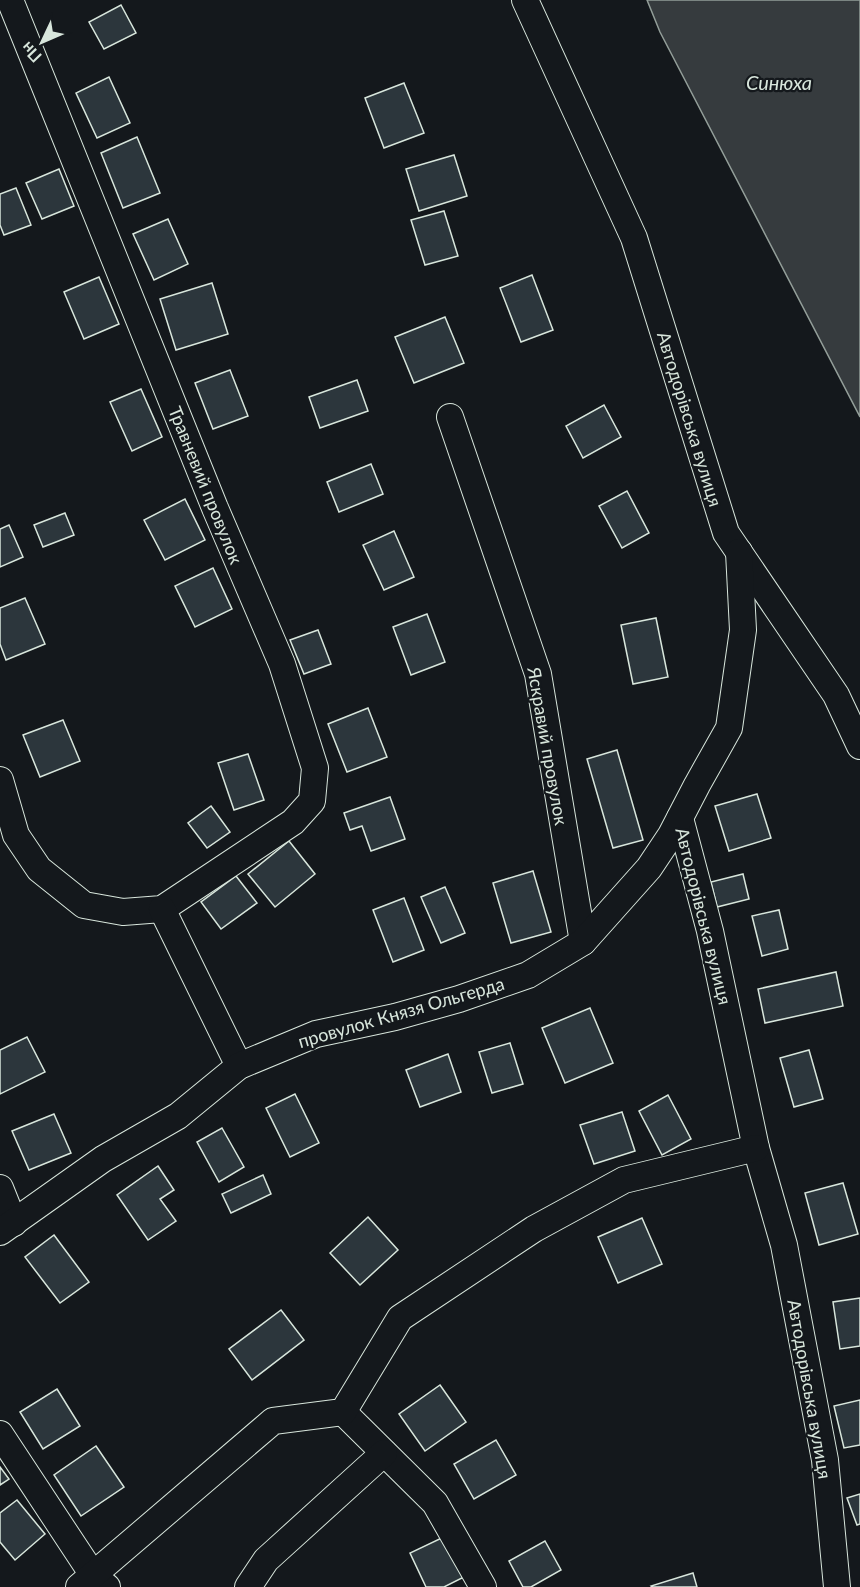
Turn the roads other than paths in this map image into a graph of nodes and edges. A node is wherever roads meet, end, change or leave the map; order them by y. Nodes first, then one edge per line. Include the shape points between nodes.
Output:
1 (10, 0) edge
2 (525, 0) edge
3 (450, 417) dead end
4 (739, 552) junction
5 (860, 746) edge
6 (0, 780) edge
7 (680, 818) junction
8 (8, 834) edge
9 (162, 909) junction
10 (583, 942) junction
11 (239, 1066) junction
12 (756, 1148) junction
13 (0, 1188) edge
14 (7, 1227) edge
15 (342, 1412) junction
16 (0, 1434) edge
17 (384, 1453) junction
18 (93, 1583) edge
19 (248, 1587) edge
20 (483, 1587) edge
21 (837, 1587) edge

1 - 9 street, Травневий провулок via 282,664 315,768 312,801 293,822
2 - 4 street, Автодорівська вулиця via 634,238 726,533
3 - 10 street, Яскравий провулок via 538,674
4 - 5 street via 836,694
4 - 7 street, Автодорівська вулиця via 743,630 729,728
6 - 8 street
7 - 10 street, провулок Князя Ольгерда via 649,868
7 - 12 street, Автодорівська вулиця via 710,931
8 - 9 street via 39,869 84,905 123,912
9 - 11 street
10 - 11 street, провулок Князя Ольгерда via 528,975 459,999 316,1034
11 - 14 street, провулок Князя Ольгерда via 178,1116 104,1159
12 - 15 street via 624,1180 534,1229 400,1318
12 - 21 street, Автодорівська вулиця via 784,1245 825,1460
13 - 14 street
15 - 17 street
15 - 18 street via 273,1421
16 - 18 street
17 - 19 street via 266,1560
17 - 20 street via 435,1503

